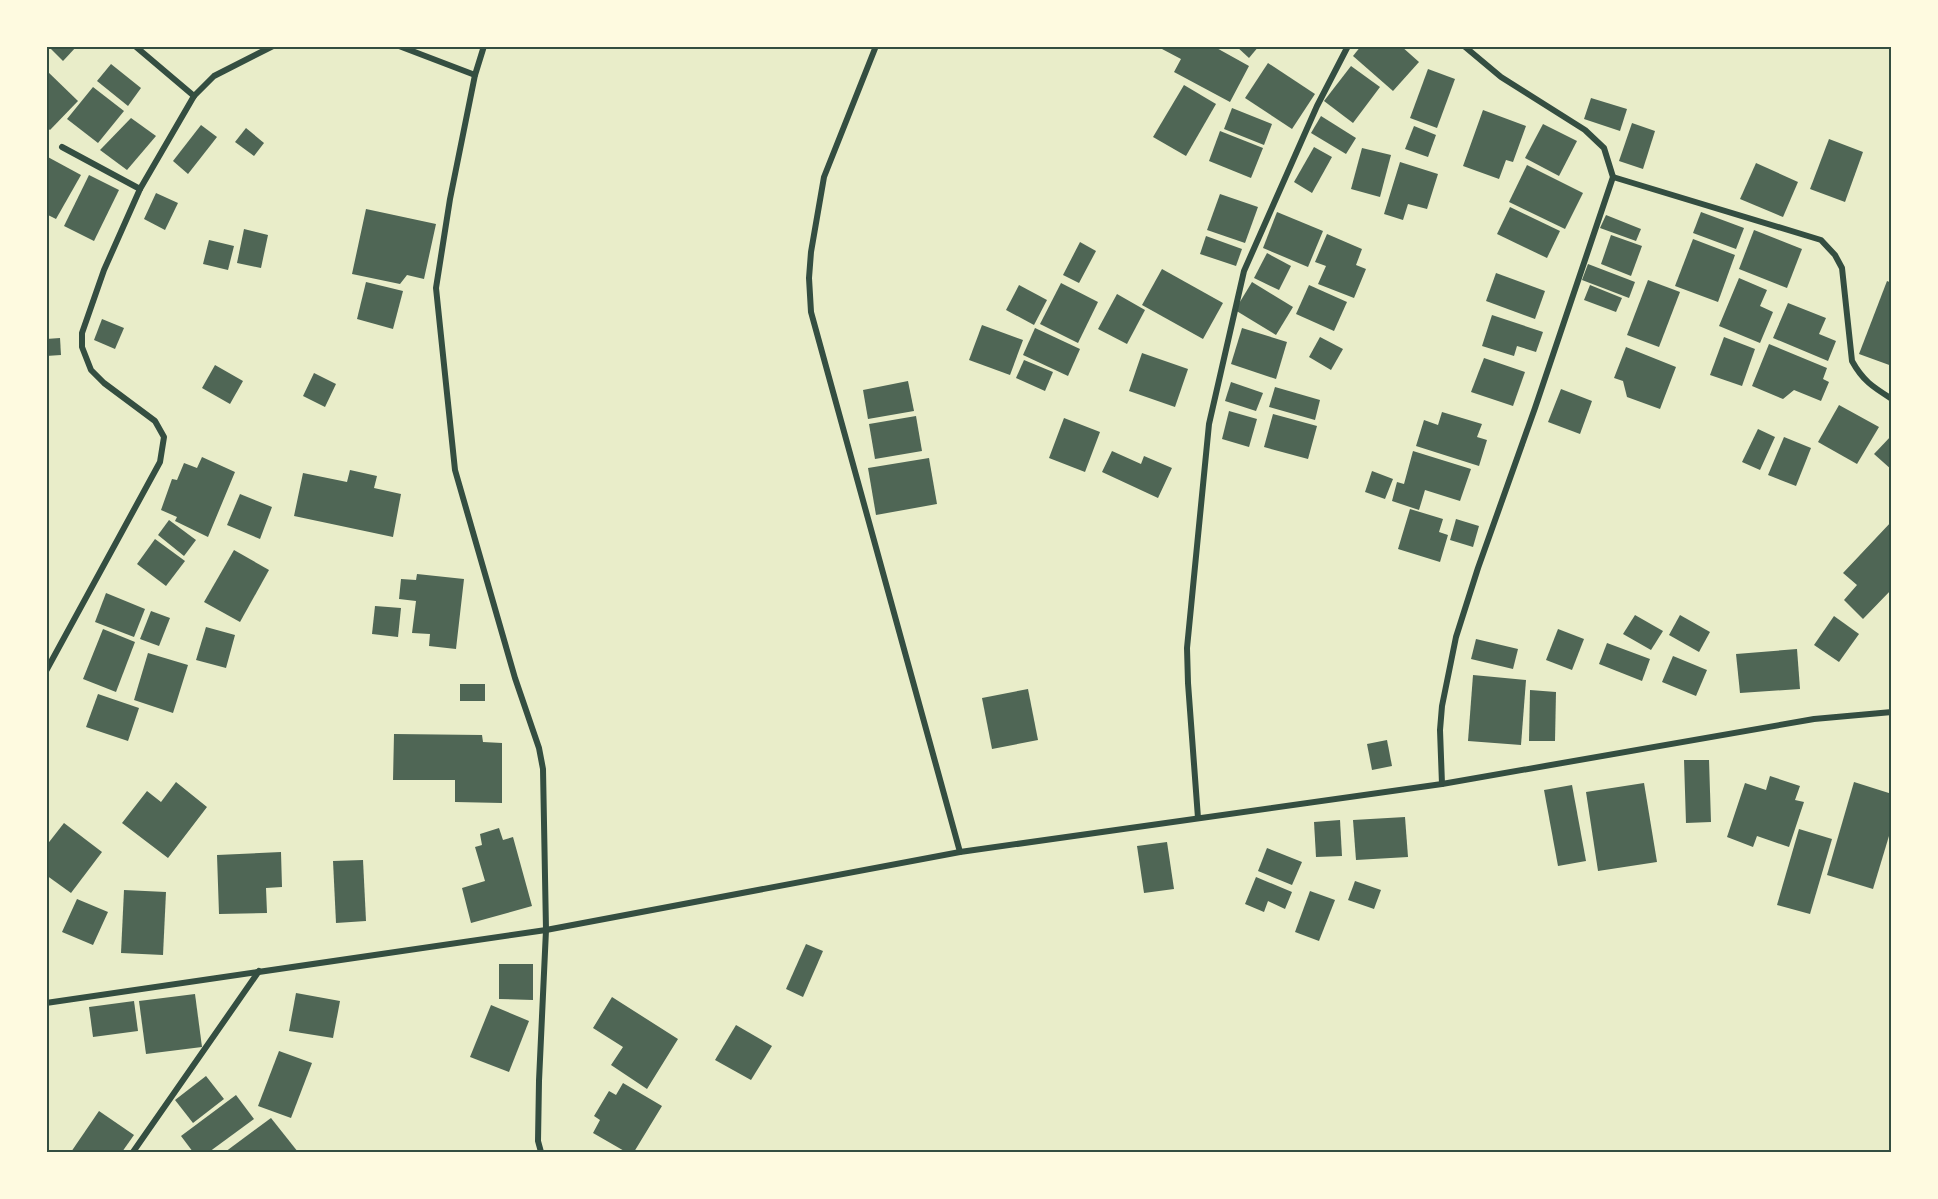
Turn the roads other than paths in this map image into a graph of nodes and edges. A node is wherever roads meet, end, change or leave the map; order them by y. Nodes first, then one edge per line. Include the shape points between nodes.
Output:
1 (135, 46) edge
2 (273, 46) edge
3 (399, 46) edge
4 (484, 46) edge
5 (876, 46) edge
6 (1348, 46) edge
7 (1464, 46) edge
8 (475, 75) junction
9 (194, 96) junction
10 (62, 147) dead end
11 (1612, 177) junction
12 (140, 189) junction
13 (1892, 399) edge
14 (46, 670) edge
15 (1892, 712) edge
16 (1442, 784) junction
17 (1198, 818) junction
18 (960, 852) junction
19 (546, 930) junction
20 (259, 971) junction
21 (46, 1003) edge
22 (133, 1152) edge
23 (541, 1152) edge

1 - 9 street
2 - 9 street via 214,76
3 - 8 street
4 - 8 street
5 - 18 street via 824,177 811,252 811,312
6 - 17 street via 1317,106 1244,272 1209,424 1187,648
7 - 11 street via 1501,77 1586,130 1604,148
8 - 19 street via 436,288 455,470 543,769
9 - 12 street
10 - 12 street
11 - 13 street via 1821,240 1842,268 1852,362 1867,383
11 - 16 street via 1456,637 1440,722
12 - 14 street via 104,270 82,333 82,347 91,370 155,421 164,437 160,462
15 - 16 street via 1814,719
16 - 17 street
17 - 18 street
18 - 19 street
19 - 20 street
19 - 23 street via 538,1141
20 - 21 street
20 - 22 street

